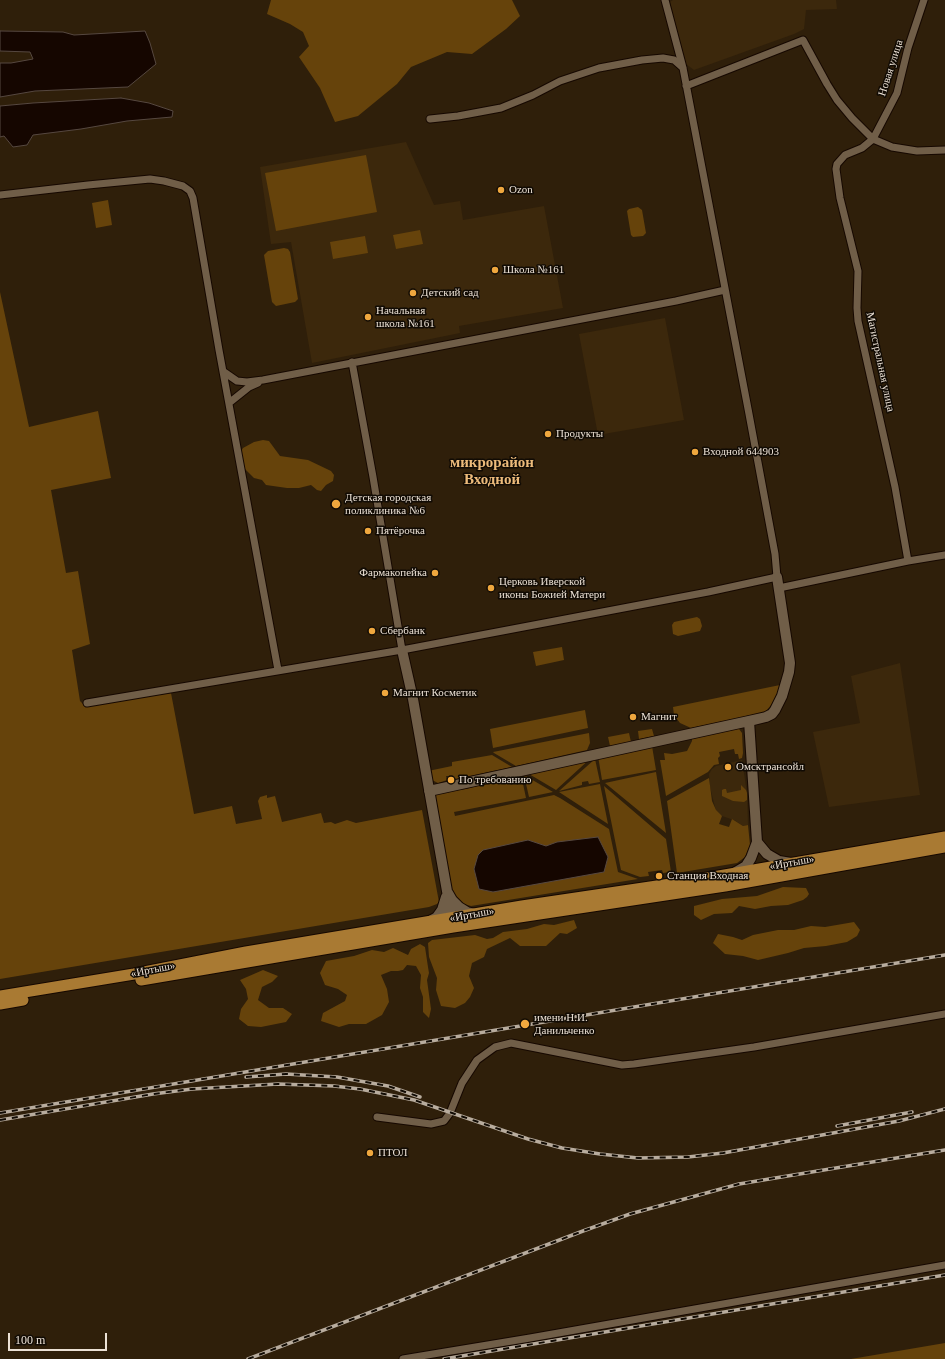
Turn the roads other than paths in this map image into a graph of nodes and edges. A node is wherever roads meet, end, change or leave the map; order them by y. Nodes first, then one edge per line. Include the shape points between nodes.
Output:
1 (665, 0) edge
2 (924, 0) edge
3 (683, 68) junction
4 (686, 86) junction
5 (430, 119) dead end
6 (873, 139) junction
7 (945, 150) edge
8 (0, 195) edge
9 (725, 290) junction
10 (352, 362) junction
11 (224, 372) junction
12 (263, 380) junction
13 (229, 403) junction
14 (945, 555) edge
15 (908, 561) junction
16 (777, 577) junction
17 (779, 588) junction
18 (402, 650) junction
19 (278, 670) junction
20 (87, 703) dead end
21 (749, 722) junction
22 (429, 791) junction
23 (945, 837) edge
24 (757, 842) junction
25 (945, 847) edge
26 (791, 863) junction
27 (734, 873) junction
28 (447, 889) junction
29 (475, 914) junction
30 (427, 922) junction
31 (452, 922) junction
32 (0, 996) edge
33 (0, 1004) edge
34 (945, 1014) edge
35 (377, 1117) dead end
36 (945, 1265) edge
37 (403, 1359) edge

1 - 3 street
2 - 6 street, Новая улица via 908,48 898,92
3 - 4 street
3 - 5 street via 674,60 663,58 599,68 560,81 501,108
4 - 6 street via 803,40 830,89 852,118
4 - 9 street
6 - 7 street via 892,147 917,151
6 - 15 street, Магистральная улица via 862,148 845,155 836,169 840,198 858,270 858,321 895,487
8 - 11 street via 150,180 183,186 190,191
9 - 10 street
9 - 16 street via 775,554
10 - 12 street
10 - 18 street
11 - 12 street via 237,381
11 - 13 street
12 - 13 street via 249,387
13 - 19 street
14 - 15 street
15 - 17 street
16 - 17 street
16 - 18 street
17 - 21 street via 790,663 789,672 775,710 766,717
18 - 19 street
18 - 22 street
19 - 20 street
21 - 22 street
21 - 24 street
22 - 28 street
23 - 26 main road, «Иртыш»
24 - 26 street via 767,854 779,861
24 - 27 street via 746,866
25 - 31 main road, «Иртыш» via 725,886
26 - 27 main road, «Иртыш»
27 - 29 main road, «Иртыш»
28 - 29 street via 459,907
28 - 30 street via 442,910 437,917
28 - 31 street
29 - 31 main road, «Иртыш»
30 - 31 main road, «Иртыш»
30 - 32 main road, «Иртыш»
31 - 33 main road, «Иртыш»
34 - 35 street via 754,1047 622,1065 511,1043 494,1047 477,1060 462,1083 444,1121 431,1124
36 - 37 street

